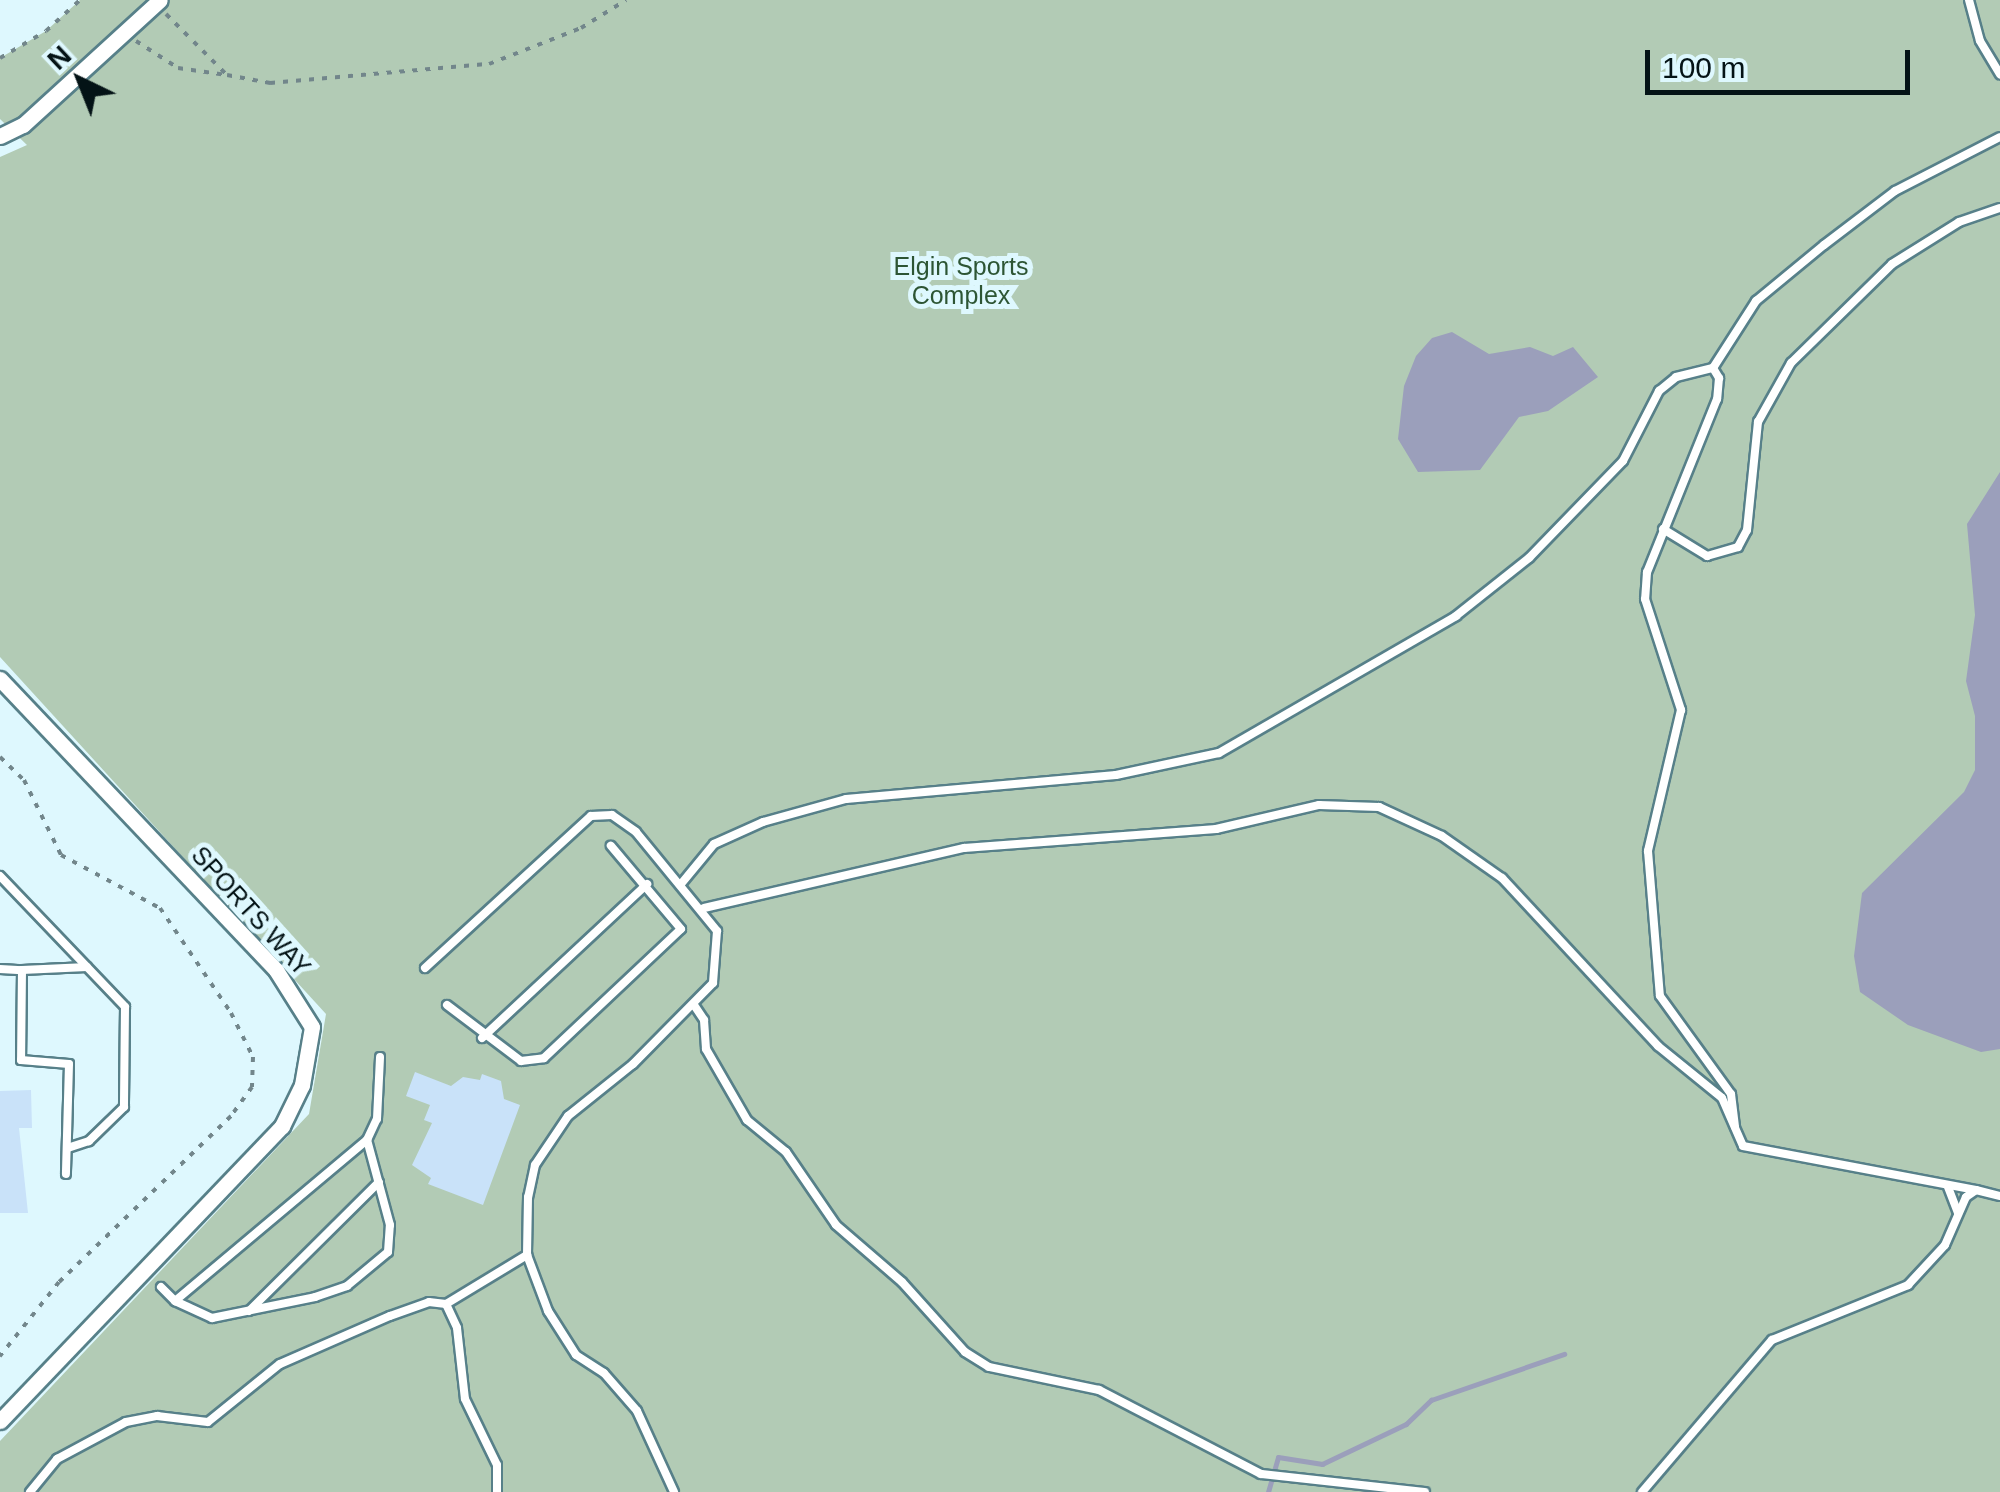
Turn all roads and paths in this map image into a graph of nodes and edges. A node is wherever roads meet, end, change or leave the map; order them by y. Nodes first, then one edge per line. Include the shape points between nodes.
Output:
1 (80, 0) edge
2 (626, 0) edge
3 (1969, 0) edge
4 (158, 2) edge
5 (127, 30) junction
6 (0, 58) edge
7 (2000, 74) edge
8 (228, 75) junction
9 (0, 136) edge
10 (2000, 138) edge
11 (2000, 208) edge
12 (1713, 368) junction
13 (1663, 529) junction
14 (0, 679) edge
15 (611, 846) dead end
16 (0, 876) edge
17 (648, 884) junction
18 (681, 884) junction
19 (704, 908) junction
20 (88, 968) junction
21 (425, 968) dead end
22 (0, 969) edge
23 (22, 970) junction
24 (447, 1005) dead end
25 (694, 1005) junction
26 (482, 1038) junction
27 (380, 1057) dead end
28 (1736, 1127) junction
29 (367, 1140) junction
30 (67, 1148) junction
31 (66, 1174) dead end
32 (380, 1182) junction
33 (1948, 1187) junction
34 (1976, 1190) junction
35 (2000, 1196) edge
36 (1958, 1213) junction
37 (527, 1255) junction
38 (161, 1287) dead end
39 (175, 1301) junction
40 (446, 1304) junction
41 (249, 1311) junction
42 (0, 1421) edge
43 (30, 1492) edge
44 (496, 1492) edge
45 (674, 1492) edge
46 (1426, 1492) edge
47 (1642, 1492) edge

1 - 6 path via 46,31
2 - 8 path via 582,28 489,64 270,83
3 - 7 lane via 1980,41
4 - 5 street
4 - 8 path
5 - 8 path via 147,53 178,68
5 - 9 street via 23,125
10 - 12 lane via 1895,191 1824,245 1756,301
11 - 13 lane via 1959,222 1892,264 1791,362 1758,422 1747,530 1738,547 1708,556
12 - 13 lane via 1720,378 1717,400
12 - 18 lane via 1676,377 1659,392 1623,462 1529,558 1456,616 1219,752 1116,775 846,799 763,822 714,844
13 - 28 lane via 1645,599 1681,710 1680,734 1650,824 1653,964 1660,996 1731,1094
14 - 42 street, SPORTS WAY via 276,970 312,1027 302,1085 282,1126
15 - 17 lane
16 - 20 lane
17 - 26 lane
17 - 26 lane via 681,929 544,1058 521,1061
18 - 19 lane
18 - 21 lane via 612,814 591,816
19 - 25 lane via 717,931 720,957 713,983
19 - 28 lane via 964,848 1216,829 1319,805 1379,807 1442,836 1502,878 1658,1046 1722,1098
20 - 23 lane
20 - 30 lane via 125,1008 124,1107 90,1141
22 - 23 lane
23 - 30 lane via 21,1060 69,1064
24 - 26 lane
25 - 37 lane via 548,1140 528,1198
25 - 46 lane via 704,1020 706,1049 747,1120 786,1152 814,1200 902,1282 945,1336 989,1367 1099,1390 1261,1474
27 - 29 lane via 381,1091
28 - 33 lane via 1744,1146
29 - 32 lane
29 - 39 lane
30 - 31 lane
32 - 41 lane
32 - 41 lane via 390,1225 388,1252 347,1286
33 - 34 lane
33 - 36 lane
34 - 35 lane
34 - 36 lane
36 - 47 lane via 1929,1269 1908,1285 1772,1340
37 - 40 lane
37 - 45 lane via 563,1338 638,1411
38 - 39 lane
39 - 41 lane via 212,1318
40 - 43 lane via 429,1302 280,1364 208,1422 157,1416 126,1422 57,1459
40 - 44 lane via 458,1328 465,1400 497,1465

